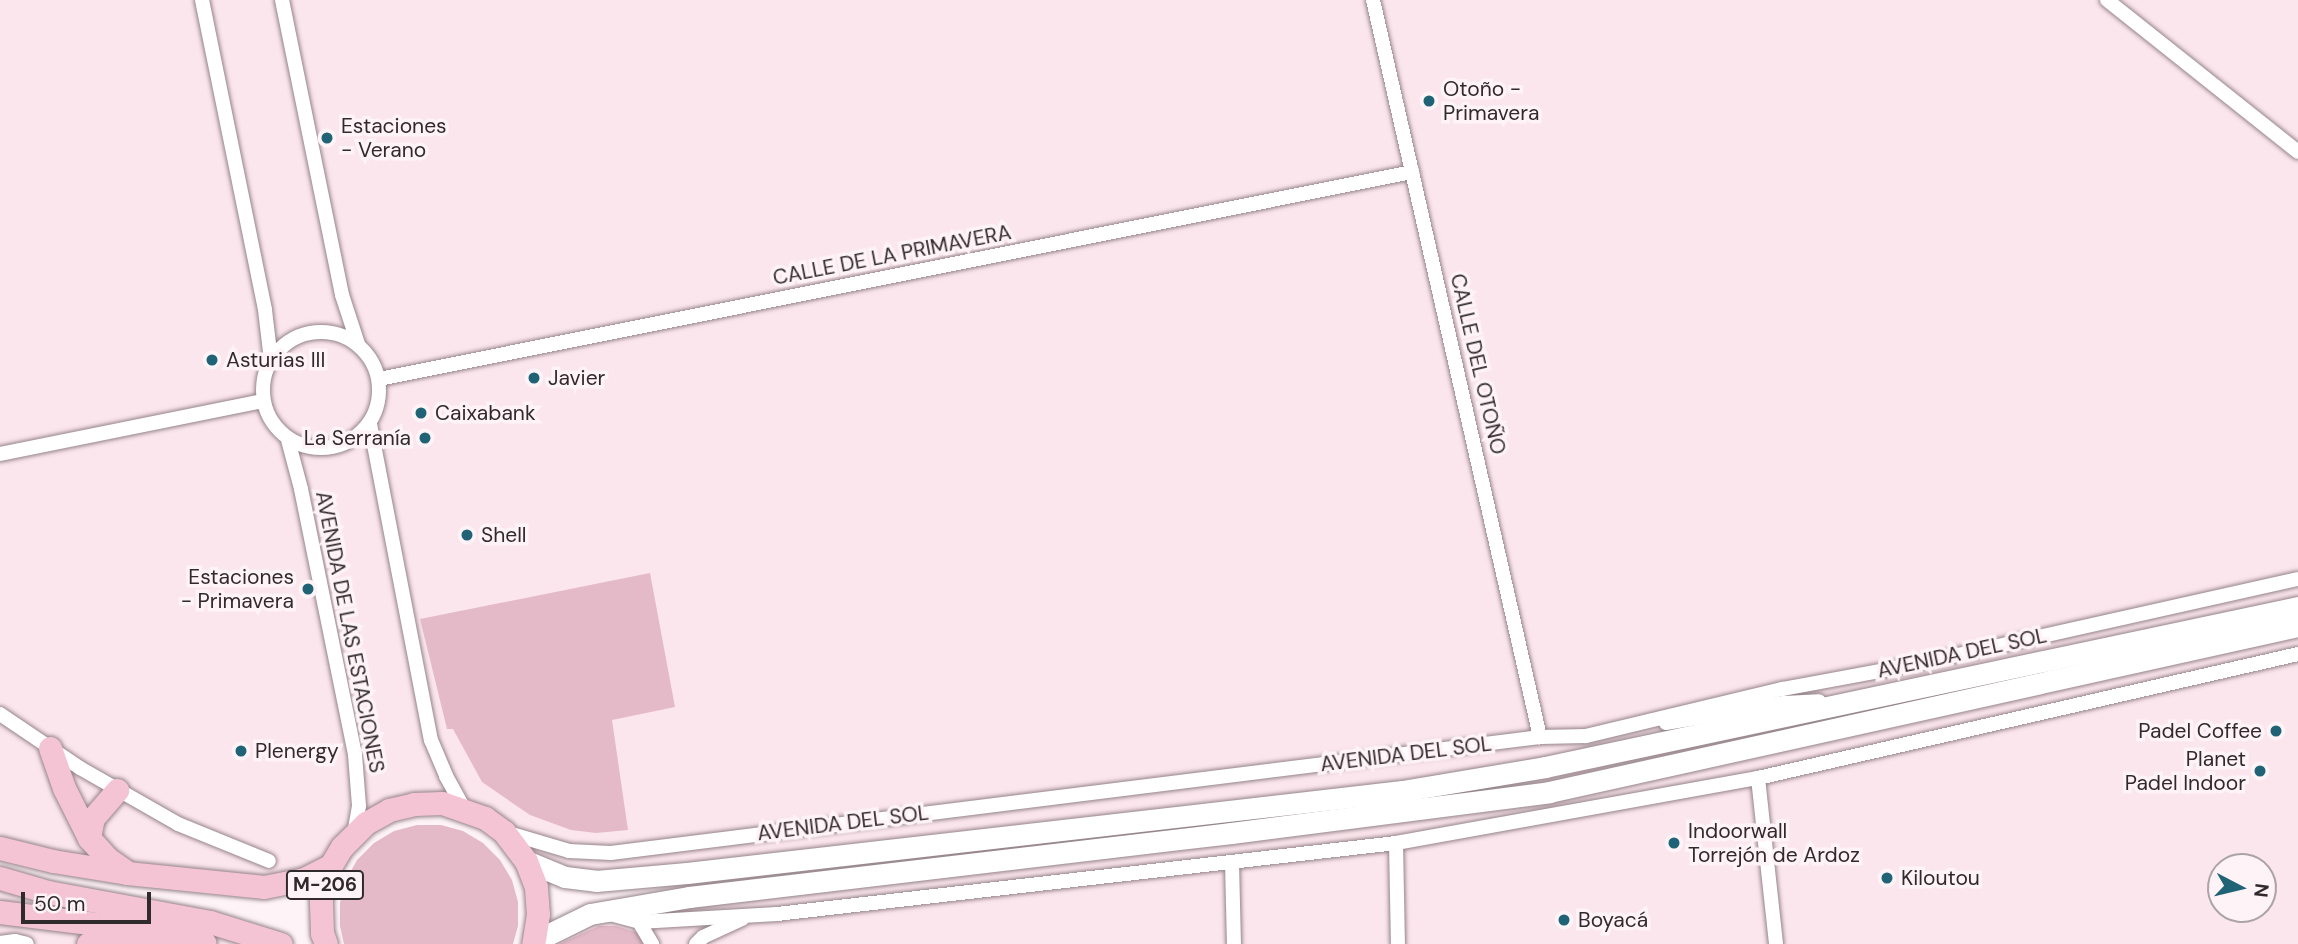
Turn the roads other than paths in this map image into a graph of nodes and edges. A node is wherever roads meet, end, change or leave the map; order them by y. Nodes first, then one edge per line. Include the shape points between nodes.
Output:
1 (202, 0) edge
2 (282, 0) edge
3 (1373, 0) edge
4 (2106, 0) edge
5 (2298, 152) edge
6 (1412, 172) junction
7 (358, 344) junction
8 (271, 360) junction
9 (379, 379) junction
10 (263, 401) junction
11 (370, 424) junction
12 (288, 440) junction
13 (0, 454) edge
14 (2298, 579) edge
15 (2298, 607) edge
16 (2298, 626) edge
17 (2298, 654) edge
18 (1929, 697) junction
19 (1874, 698) junction
20 (0, 714) edge
21 (1644, 724) junction
22 (1540, 737) junction
23 (50, 748) junction
24 (1758, 778) junction
25 (117, 790) junction
26 (464, 808) junction
27 (504, 832) junction
28 (354, 833) junction
29 (89, 838) junction
30 (1396, 843) junction
31 (0, 848) edge
32 (269, 861) dead end
33 (526, 861) junction
34 (1232, 863) junction
35 (331, 865) junction
36 (127, 873) junction
37 (0, 878) edge
38 (0, 912) edge
39 (601, 912) junction
40 (749, 916) junction
41 (639, 922) junction
42 (534, 942) edge
43 (0, 943) edge
44 (27, 944) edge
45 (88, 944) edge
46 (146, 944) edge
47 (201, 944) edge
48 (281, 944) edge
49 (327, 944) edge
50 (652, 944) edge
51 (696, 944) edge
52 (1234, 944) edge
53 (1398, 944) edge
54 (1776, 944) edge

1 - 8 street via 265,310
2 - 7 street via 342,295
3 - 6 street, CALLE DEL OTOÑO
4 - 5 street
6 - 9 street, CALLE DE LA PRIMAVERA
6 - 22 street, CALLE DEL OTOÑO
7 - 8 street via 340,334 308,333 289,341
7 - 9 street via 372,360
8 - 10 street via 263,380
9 - 11 street via 379,406
10 - 12 street via 270,421
10 - 13 street
11 - 12 street via 354,440 335,448 307,448
11 - 26 street via 431,740
12 - 28 street, AVENIDA DE LAS ESTACIONES via 355,755 359,806
14 - 21 street, AVENIDA DEL SOL via 1913,665 1676,712
15 - 18 main road, AVENIDA DEL SOL
16 - 18 main road, AVENIDA DEL SOL
17 - 24 street
18 - 19 main road, AVENIDA DEL SOL
18 - 39 main road, AVENIDA DEL SOL via 1549,792 701,895
19 - 21 street via 1784,703
19 - 33 main road, AVENIDA DEL SOL via 1545,768 1402,791 607,880 565,877
20 - 23 street
21 - 22 street, AVENIDA DEL SOL via 1586,736
22 - 27 street, AVENIDA DEL SOL via 611,853 569,851
23 - 25 street
23 - 29 main road
24 - 30 street
24 - 54 street
25 - 29 main road via 93,818
25 - 32 street via 178,824
26 - 27 main road, M-206
26 - 28 main road, M-206 via 414,804 389,810
27 - 33 main road, M-206
28 - 35 main road, M-206
29 - 36 main road
30 - 34 street
30 - 53 street
31 - 36 main road, M-206
33 - 42 main road, M-206 via 536,887
34 - 40 street
34 - 52 street
35 - 36 main road, M-206 via 304,879 264,887
35 - 49 main road, M-206 via 321,898 322,933
37 - 48 main road via 48,892 210,922
38 - 47 main road via 120,927
39 - 41 street
39 - 42 main road, AVENIDA DEL SOL via 563,924
40 - 41 street
40 - 51 street
41 - 50 street
43 - 44 street
45 - 46 main road

